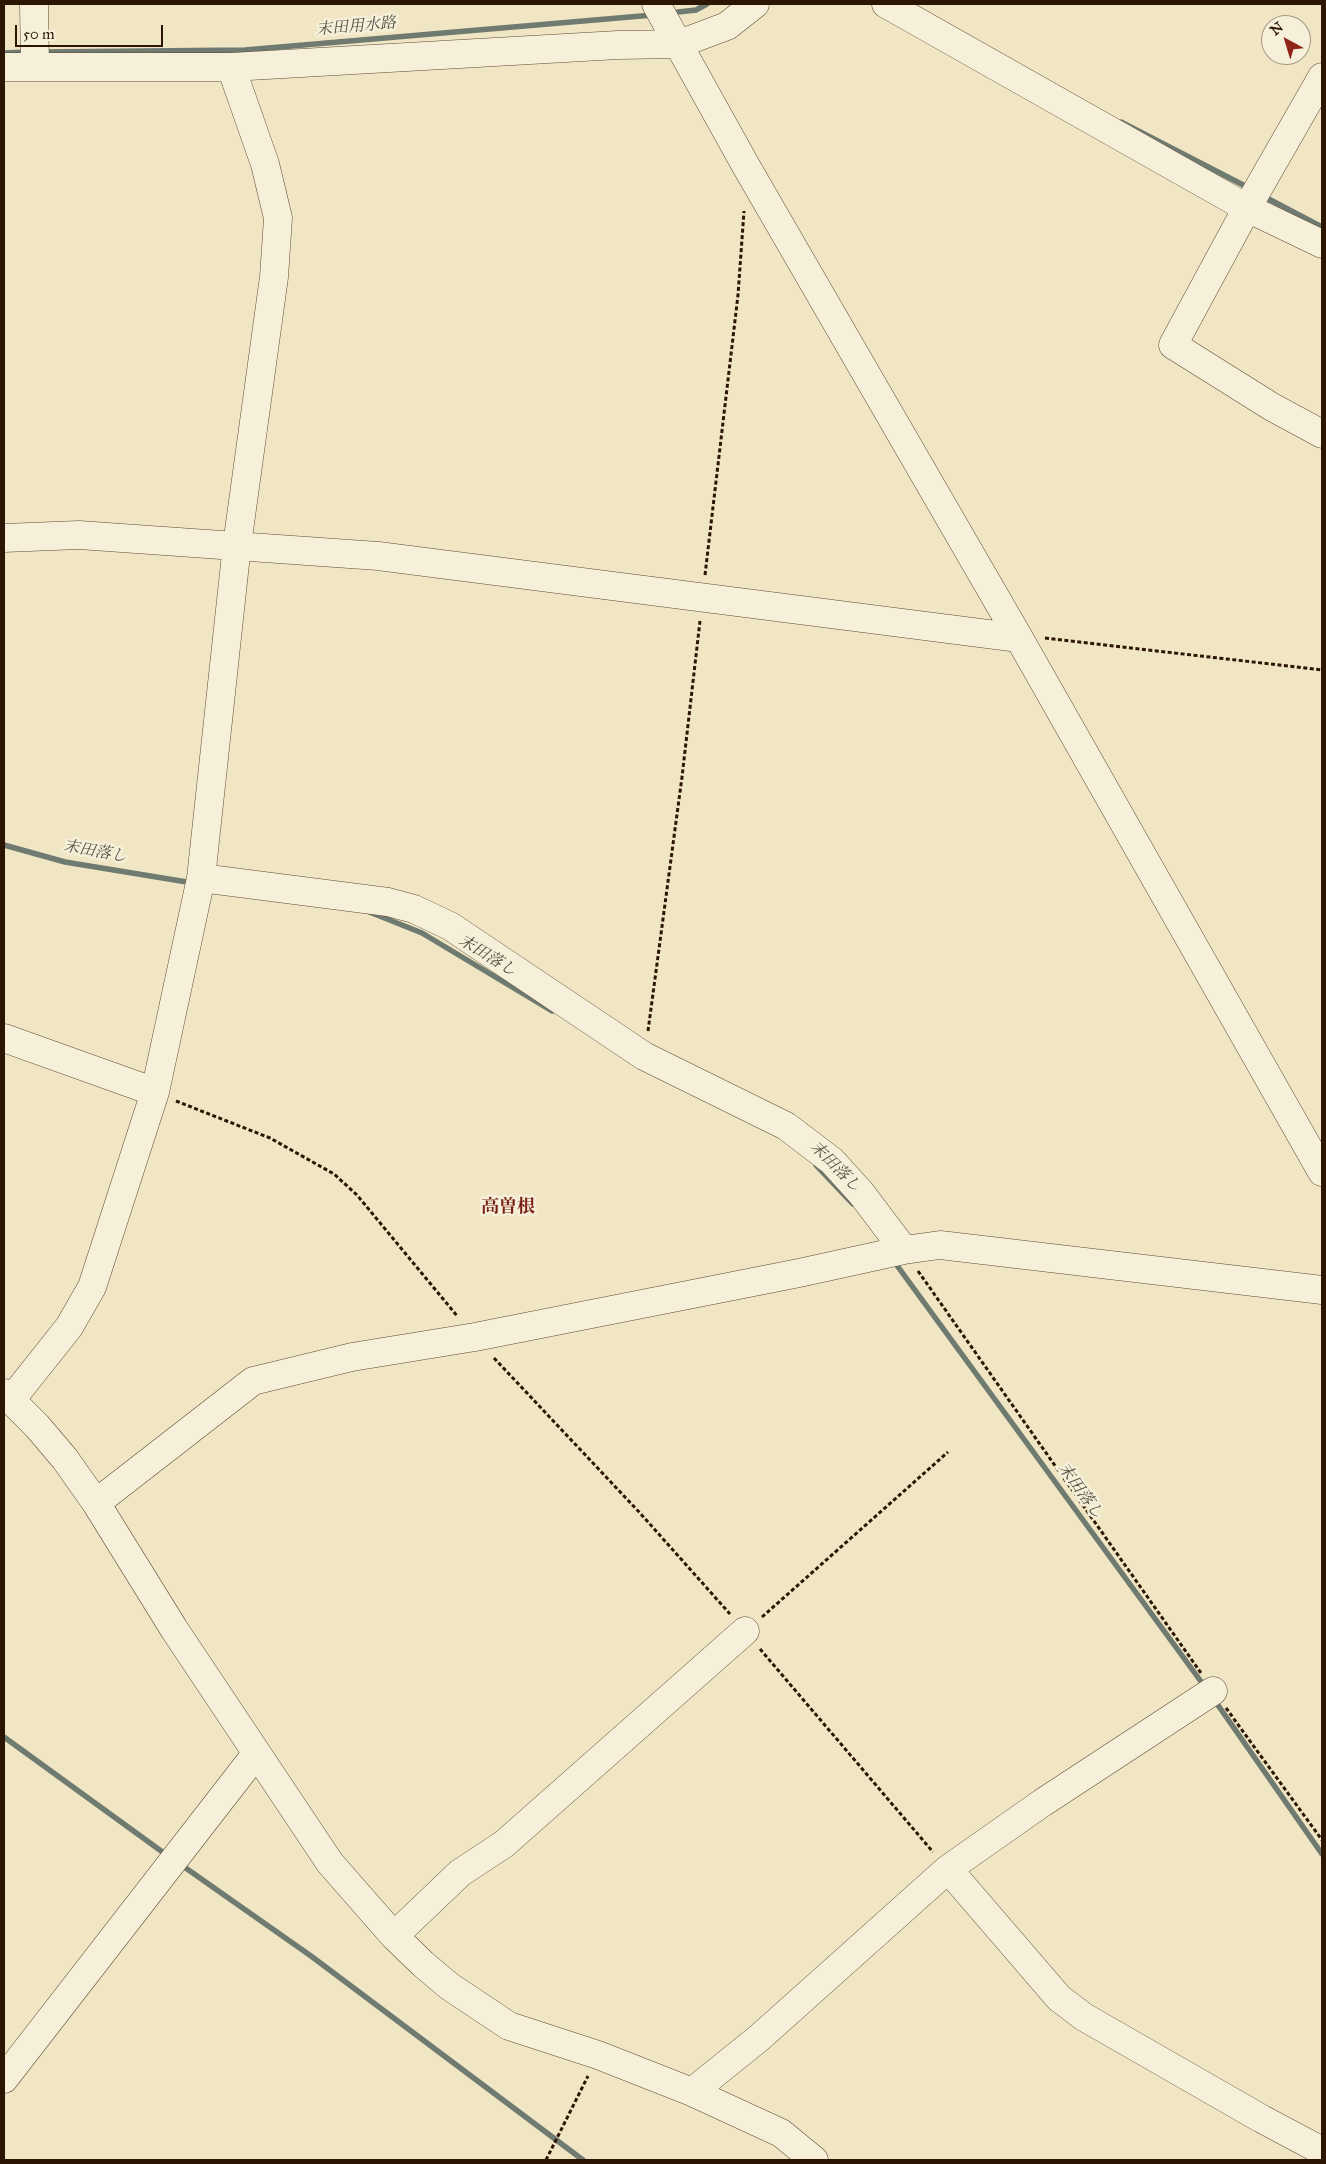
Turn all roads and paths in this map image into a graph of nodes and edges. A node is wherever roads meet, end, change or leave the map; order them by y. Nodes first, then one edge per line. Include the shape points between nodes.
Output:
1 (34, 4) edge
2 (656, 4) edge
3 (754, 4) edge
4 (886, 4) edge
5 (679, 44) junction
6 (35, 66) junction
7 (4, 67) edge
8 (231, 67) junction
9 (1322, 77) edge
10 (1253, 196) junction
11 (744, 206) dead end
12 (1322, 244) edge
13 (1322, 434) edge
14 (4, 538) edge
15 (236, 545) junction
16 (703, 596) junction
17 (1019, 638) junction
18 (1322, 670) edge
19 (201, 878) junction
20 (4, 1038) edge
21 (644, 1056) junction
22 (155, 1092) junction
23 (1322, 1172) edge
24 (904, 1250) junction
25 (1322, 1290) edge
26 (475, 1337) junction
27 (8, 1396) edge
28 (948, 1452) dead end
29 (96, 1503) junction
30 (745, 1631) junction
31 (1213, 1691) junction
32 (256, 1754) junction
33 (1322, 1840) edge
34 (948, 1869) junction
35 (394, 1936) junction
36 (598, 2055) junction
37 (4, 2079) edge
38 (692, 2092) junction
39 (1322, 2150) edge
40 (546, 2160) edge
41 (814, 2160) edge

1 - 6 street
2 - 5 street
3 - 5 street via 727,26
4 - 10 street
5 - 8 street
5 - 17 street
6 - 7 street
6 - 8 street
8 - 15 street via 265,164 278,218 274,277
9 - 10 street
10 - 12 street
10 - 13 street via 1173,345
11 - 16 path via 738,295
14 - 15 street via 79,535
15 - 16 street via 378,556
15 - 19 street
16 - 17 street
16 - 21 path
17 - 18 path via 1041,637
17 - 23 street
19 - 21 street via 388,902 414,909 450,926
19 - 22 street
20 - 22 street
21 - 24 street via 786,1126 832,1160
22 - 26 path via 270,1138 334,1174 358,1196
22 - 27 street via 92,1287 69,1327
24 - 25 street via 940,1245
24 - 26 street
24 - 31 path
26 - 29 street via 352,1357 253,1381
26 - 30 path
27 - 29 street via 65,1459
28 - 30 path
29 - 32 street
30 - 34 path
30 - 35 street via 504,1844 460,1873
31 - 33 path
31 - 34 street
32 - 35 street via 330,1863
32 - 37 street
34 - 38 street via 759,2038
34 - 39 street via 1059,1998 1084,2017
35 - 36 street via 449,1986 509,2026
36 - 38 street
36 - 40 path
38 - 41 street via 781,2133

